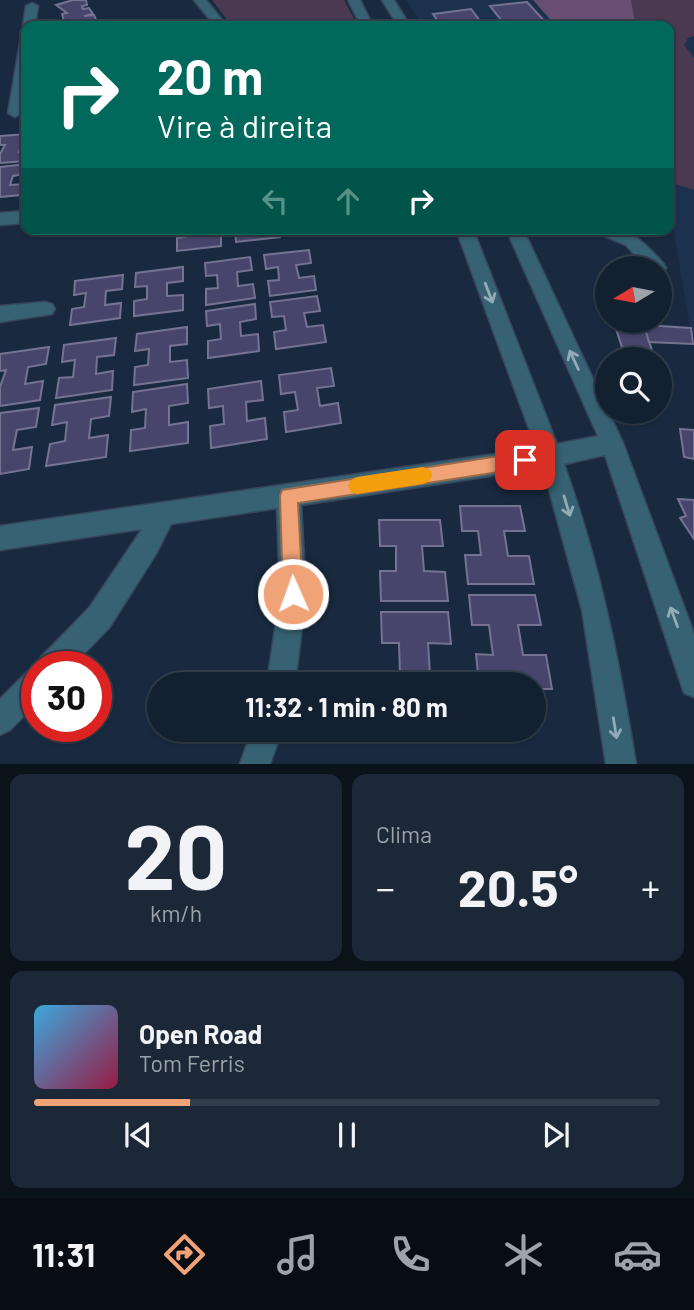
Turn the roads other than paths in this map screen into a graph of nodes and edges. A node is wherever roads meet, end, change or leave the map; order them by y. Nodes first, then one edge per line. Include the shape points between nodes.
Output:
1 (200, 0) edge
2 (354, 0) edge
3 (388, 0) edge
4 (32, 6) dead end
5 (30, 21) edge
6 (216, 21) edge
7 (365, 21) edge
8 (401, 21) edge
9 (21, 72) edge
10 (14, 113) edge
11 (21, 217) edge
12 (0, 219) edge
13 (466, 235) edge
14 (517, 235) edge
15 (618, 235) edge
16 (646, 256) edge
17 (45, 309) dead end
18 (0, 314) edge
19 (612, 443) junction
20 (551, 456) junction
21 (289, 496) junction
22 (162, 516) junction
23 (0, 538) edge
24 (67, 651) edge
25 (283, 672) edge
26 (694, 683) edge
27 (21, 698) edge
28 (0, 720) edge
29 (263, 742) edge
30 (255, 764) edge
31 (621, 764) edge

1 - 6 street
2 - 7 street
3 - 8 street
4 - 5 street
9 - 10 street
11 - 12 street
13 -> 20 street
19 -> 14 street
15 - 16 street via 632,241
17 - 18 street
19 - 20 street
26 -> 19 street
20 - 21 street
20 -> 31 street via 584,562
21 - 22 street
21 - 25 street via 293,594
22 - 23 street
22 - 24 street via 99,618
27 - 28 street
29 - 30 street

